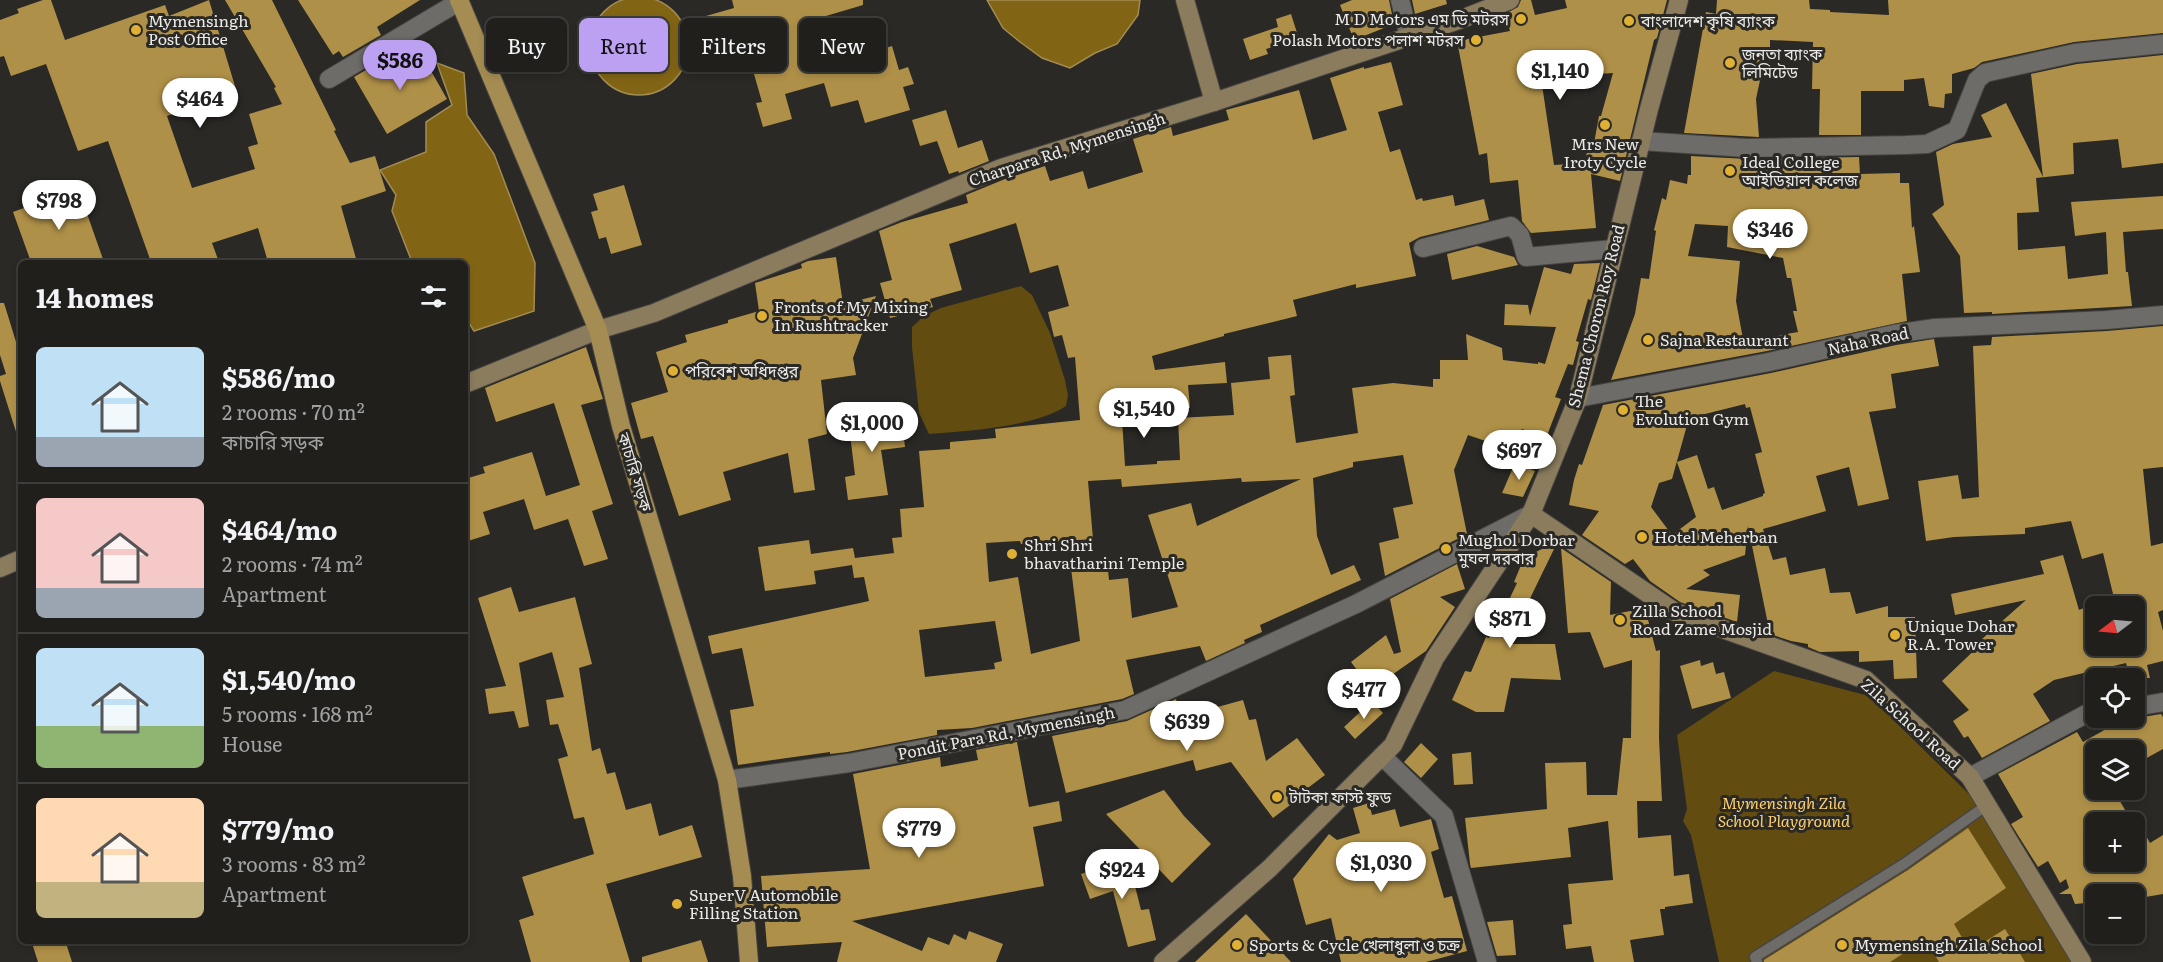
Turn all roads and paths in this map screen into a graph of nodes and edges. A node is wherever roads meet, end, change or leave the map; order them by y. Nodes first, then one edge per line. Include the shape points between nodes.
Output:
1 (1185, 0) edge
2 (1400, 0) edge
3 (1510, 0) edge
4 (1680, 0) edge
5 (459, 1) edge
6 (1409, 36) junction
7 (2163, 44) edge
8 (329, 79) dead end
9 (1214, 102) junction
10 (1641, 141) junction
11 (1423, 248) dead end
12 (1614, 249) junction
13 (2163, 315) edge
14 (598, 330) junction
15 (468, 383) edge
16 (1578, 398) junction
17 (1531, 514) junction
18 (18, 560) edge
19 (0, 568) edge
20 (2163, 702) edge
21 (2145, 705) edge
22 (2085, 715) edge
23 (1382, 756) junction
24 (1970, 777) junction
25 (727, 780) junction
26 (1988, 806) junction
27 (749, 962) edge
28 (1163, 962) edge
29 (1487, 962) edge
30 (1757, 962) edge
31 (2082, 962) edge

1 - 9 main road
2 - 6 street
3 - 6 main road, Charpara Rd, Mymensingh
4 - 10 main road, Shema Choron Roy Road
5 - 8 street
5 - 14 main road, কাচারি সড়ক
6 - 9 main road, Charpara Rd, Mymensingh
7 - 10 street via 2075,53 1985,73 1977,80 1957,130 1927,144 1747,148
9 - 14 main road, Charpara Rd, Mymensingh via 1001,168 654,313
10 - 12 main road, Shema Choron Roy Road
11 - 12 street via 1511,226 1520,235 1526,257
12 - 16 main road, Shema Choron Roy Road
13 - 16 street, Naha Road via 1935,328
14 - 15 main road, Charpara Rd, Mymensingh
14 - 25 main road, কাচারি সড়ক via 621,426
16 - 17 main road, Shema Choron Roy Road
17 - 23 main road, Shema Choron Roy Road via 1435,658 1393,745
17 - 24 main road, Zila School Road via 1675,612 1866,680
17 - 25 street, Pondit Para Rd, Mymensingh via 1356,604 1125,710 849,763
18 - 19 main road
20 - 21 street
22 - 24 street, Zila School Road
23 - 28 main road, Shema Choron Roy Road via 1270,868
23 - 29 street via 1444,816
24 - 26 main road, Zila School Road
25 - 27 main road, কাচারি সড়ক via 742,876
26 - 30 lane via 1755,957
26 - 31 main road, Zila School Road

